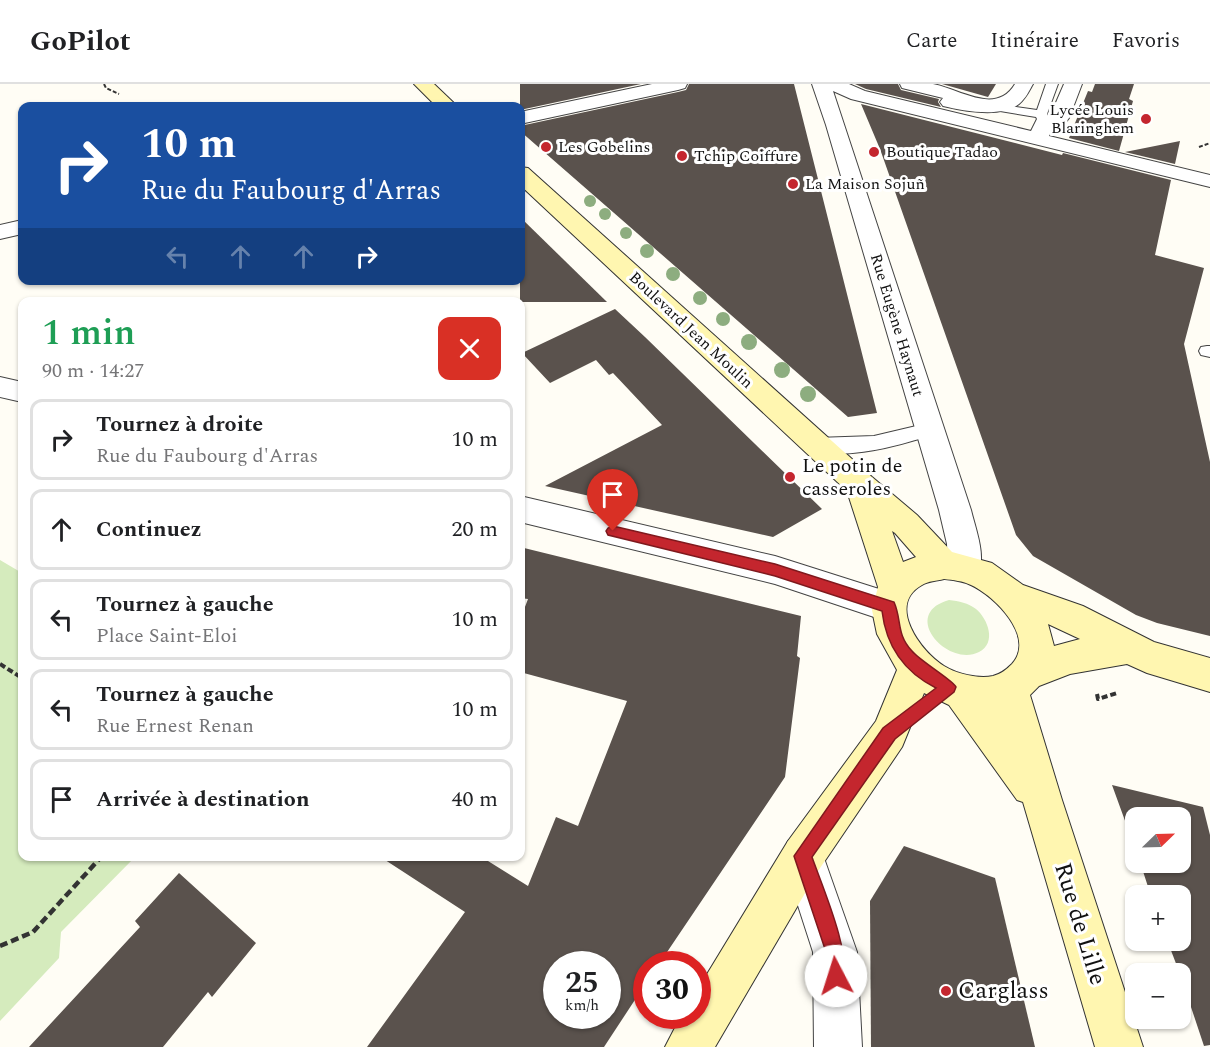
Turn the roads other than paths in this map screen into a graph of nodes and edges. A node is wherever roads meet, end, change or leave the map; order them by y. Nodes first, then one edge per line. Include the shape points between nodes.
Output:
1 (423, 84) edge
2 (678, 84) edge
3 (821, 84) edge
4 (832, 84) edge
5 (873, 84) edge
6 (909, 84) edge
7 (1024, 84) edge
8 (1052, 84) edge
9 (1073, 84) edge
10 (443, 102) edge
11 (968, 102) junction
12 (988, 106) junction
13 (525, 117) edge
14 (1041, 126) junction
15 (525, 178) edge
16 (1210, 181) edge
17 (18, 228) edge
18 (0, 232) edge
19 (0, 387) edge
20 (18, 391) edge
21 (928, 429) junction
22 (816, 445) junction
23 (861, 486) junction
24 (525, 510) edge
25 (954, 566) junction
26 (892, 597) junction
27 (1014, 597) junction
28 (1130, 647) junction
29 (916, 667) junction
30 (1210, 675) edge
31 (1019, 681) junction
32 (955, 689) junction
33 (889, 734) junction
34 (1042, 800) junction
35 (803, 856) junction
36 (689, 1047) edge
37 (838, 1047) edge
38 (1119, 1047) edge

1 - 10 main road
2 - 13 street
3 - 21 street, Rue Eugène Haynaut
4 - 14 street via 858,95
5 - 11 street via 946,102
6 - 11 street
7 - 12 street via 1011,102
8 - 14 lane
9 - 14 street via 1059,118
11 - 12 street
12 - 14 lane
14 - 16 street
15 - 22 main road, Boulevard Jean Moulin
17 - 18 street
19 - 20 street
21 - 22 lane via 888,442
21 - 25 street, Rue Eugène Haynaut via 963,544
22 - 23 main road, Boulevard Jean Moulin
23 - 25 main road, Boulevard Jean Moulin
23 - 26 main road, Boulevard Jean Moulin
24 - 26 street
25 - 26 main road via 916,570
25 - 27 main road via 991,579
26 - 29 main road via 892,631 897,644
27 - 28 main road via 1071,616
27 - 31 main road via 1026,612 1036,644 1035,659
28 - 30 main road
28 - 31 main road via 1070,657
29 - 32 main road
29 - 33 main road
31 - 32 main road via 987,694
31 - 34 main road, Rue de Lille
32 - 33 main road
32 - 34 main road, Rue de Lille
33 - 35 main road
34 - 38 main road, Rue de Lille
35 - 36 main road
35 - 37 street via 835,952

